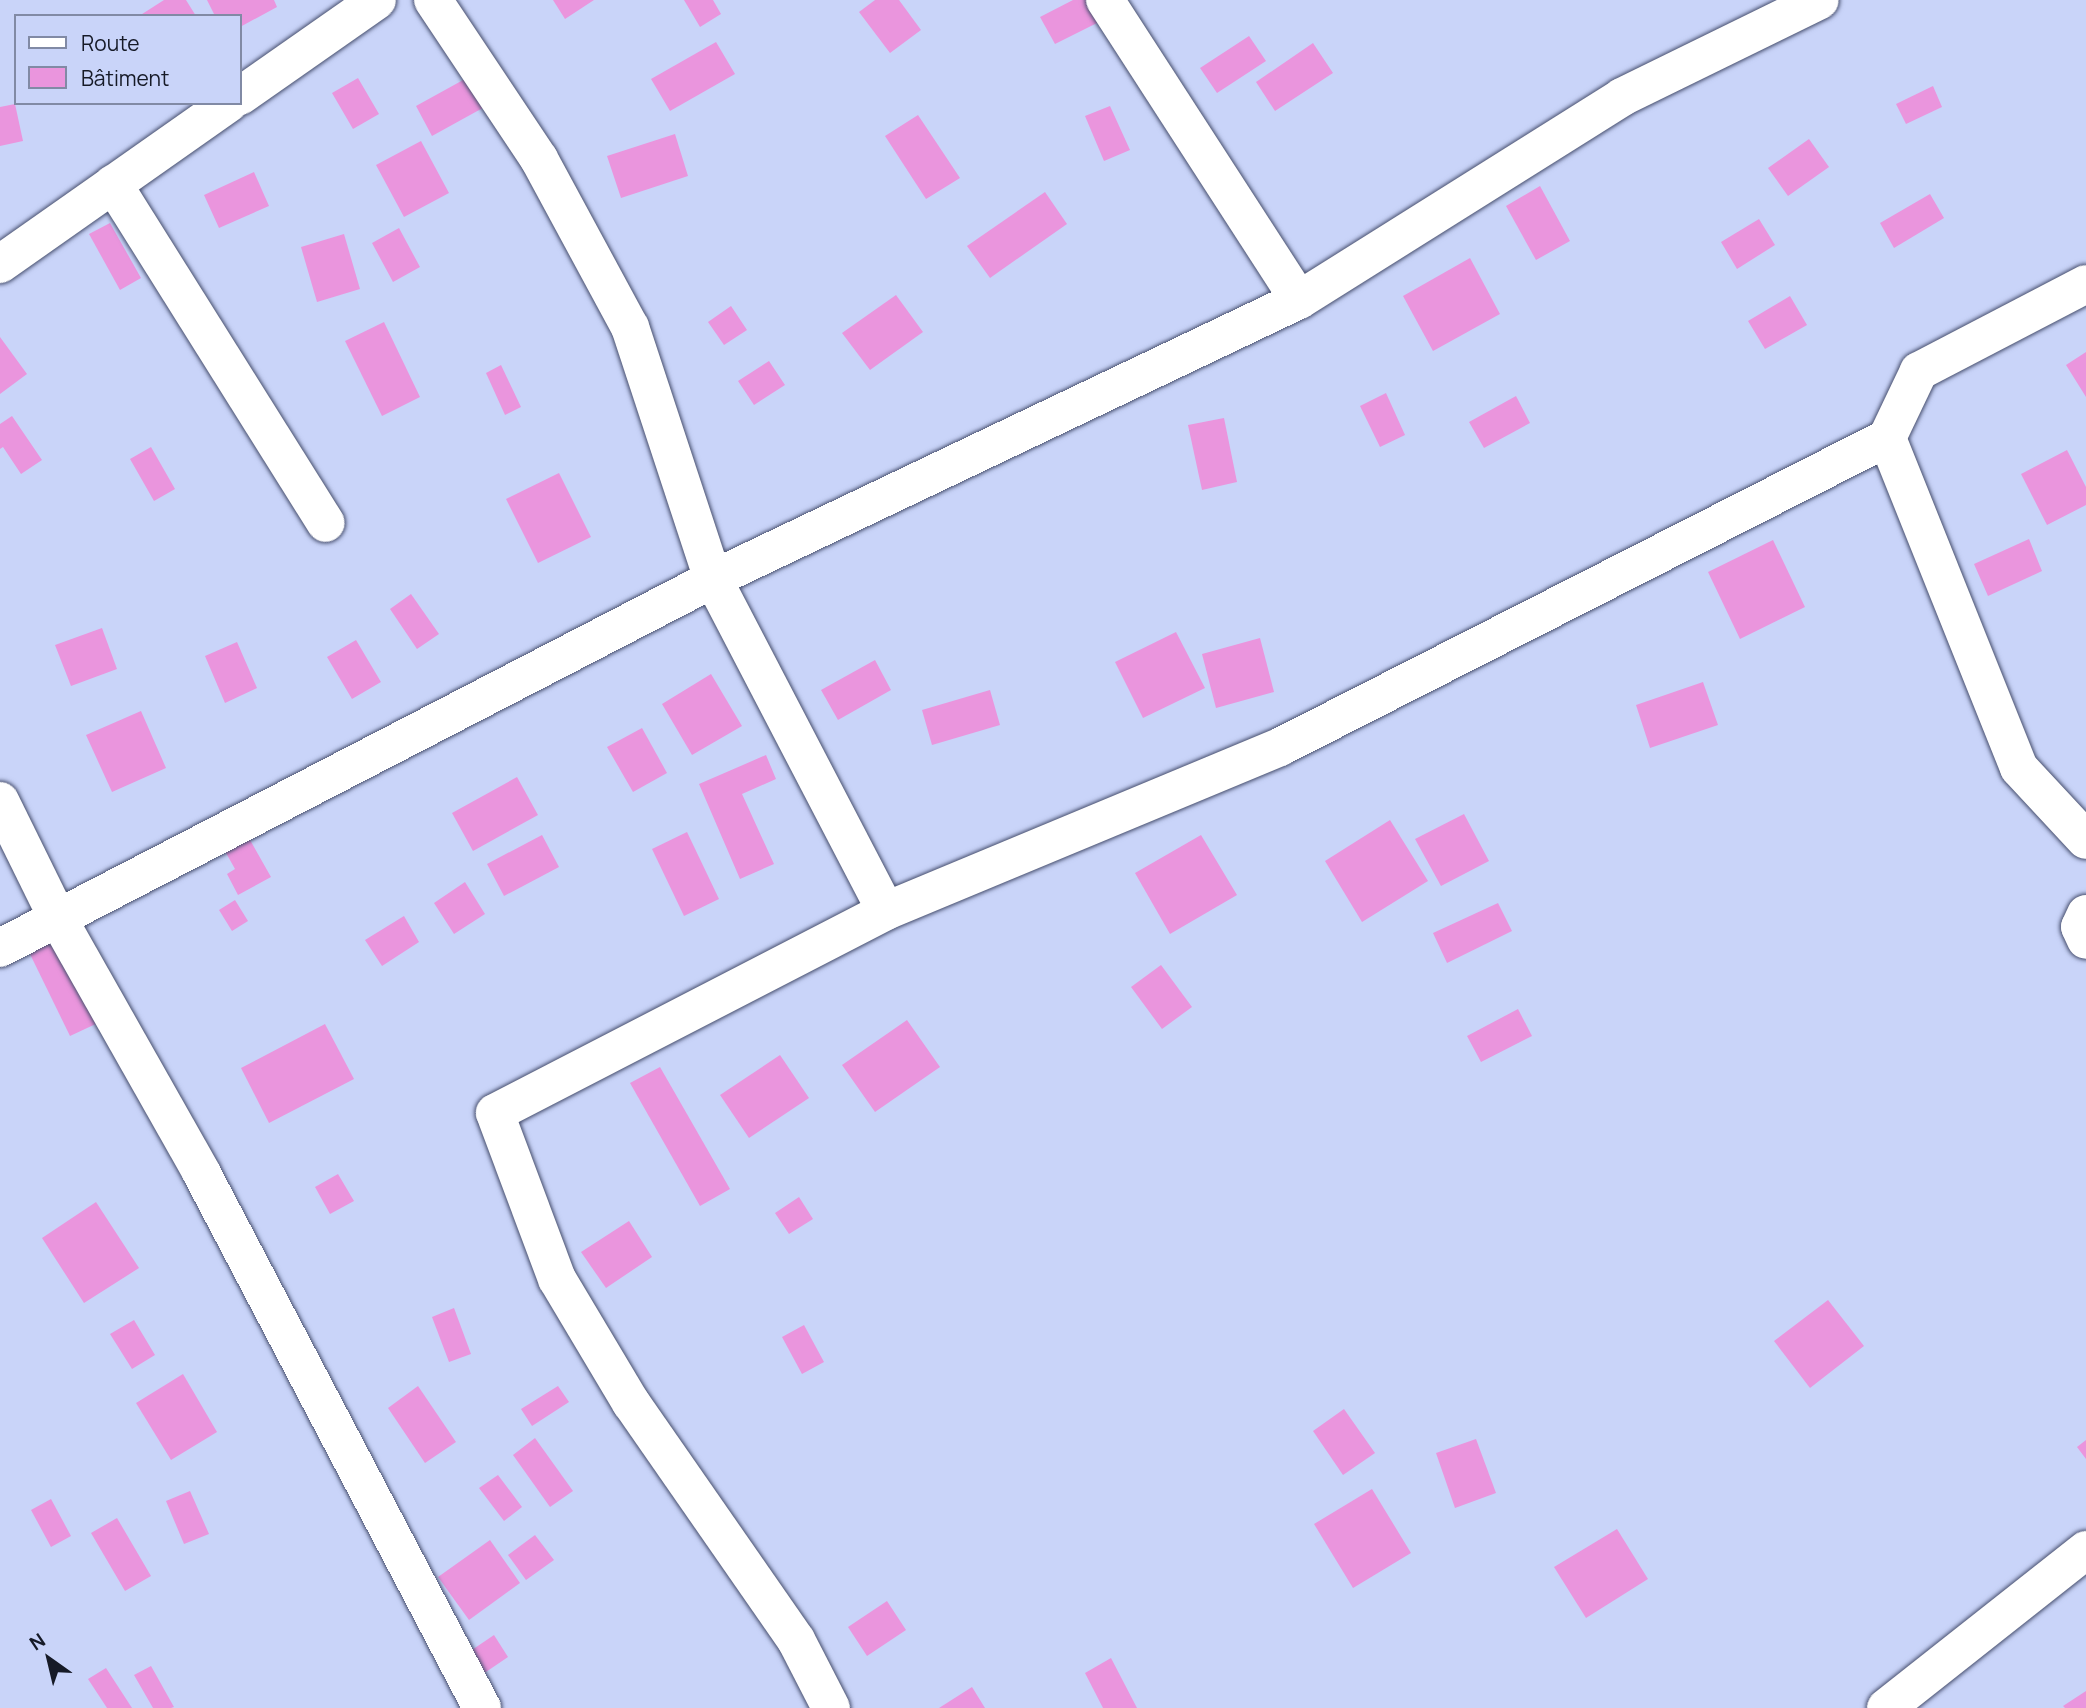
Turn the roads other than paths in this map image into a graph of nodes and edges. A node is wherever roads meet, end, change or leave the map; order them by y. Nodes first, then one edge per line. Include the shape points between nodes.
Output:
1 (377, 0) edge
2 (433, 0) edge
3 (1105, 0) edge
4 (1819, 0) edge
5 (242, 95) edge
6 (226, 105) edge
7 (113, 184) junction
8 (0, 264) edge
9 (2086, 284) edge
10 (1298, 300) junction
11 (1887, 438) junction
12 (326, 523) dead end
13 (713, 579) junction
14 (0, 801) edge
15 (2086, 840) edge
16 (886, 911) junction
17 (2086, 914) edge
18 (57, 917) junction
19 (2086, 940) edge
20 (0, 948) edge
21 (2086, 1550) edge
22 (482, 1708) edge
23 (831, 1708) edge
24 (1886, 1708) edge

1 - 5 street
2 - 13 street via 539,159 630,327
3 - 10 street
4 - 10 street via 1622,97
6 - 7 street
7 - 8 street
7 - 12 street
9 - 11 street via 1919,371
10 - 13 street
11 - 15 street via 2019,768
11 - 16 street via 1280,747
13 - 16 street
13 - 18 street via 245,825
14 - 18 street
16 - 23 street via 495,1113 557,1279 631,1403 796,1640
17 - 19 street via 2080,927
18 - 20 street
18 - 22 street via 201,1172
21 - 24 street

